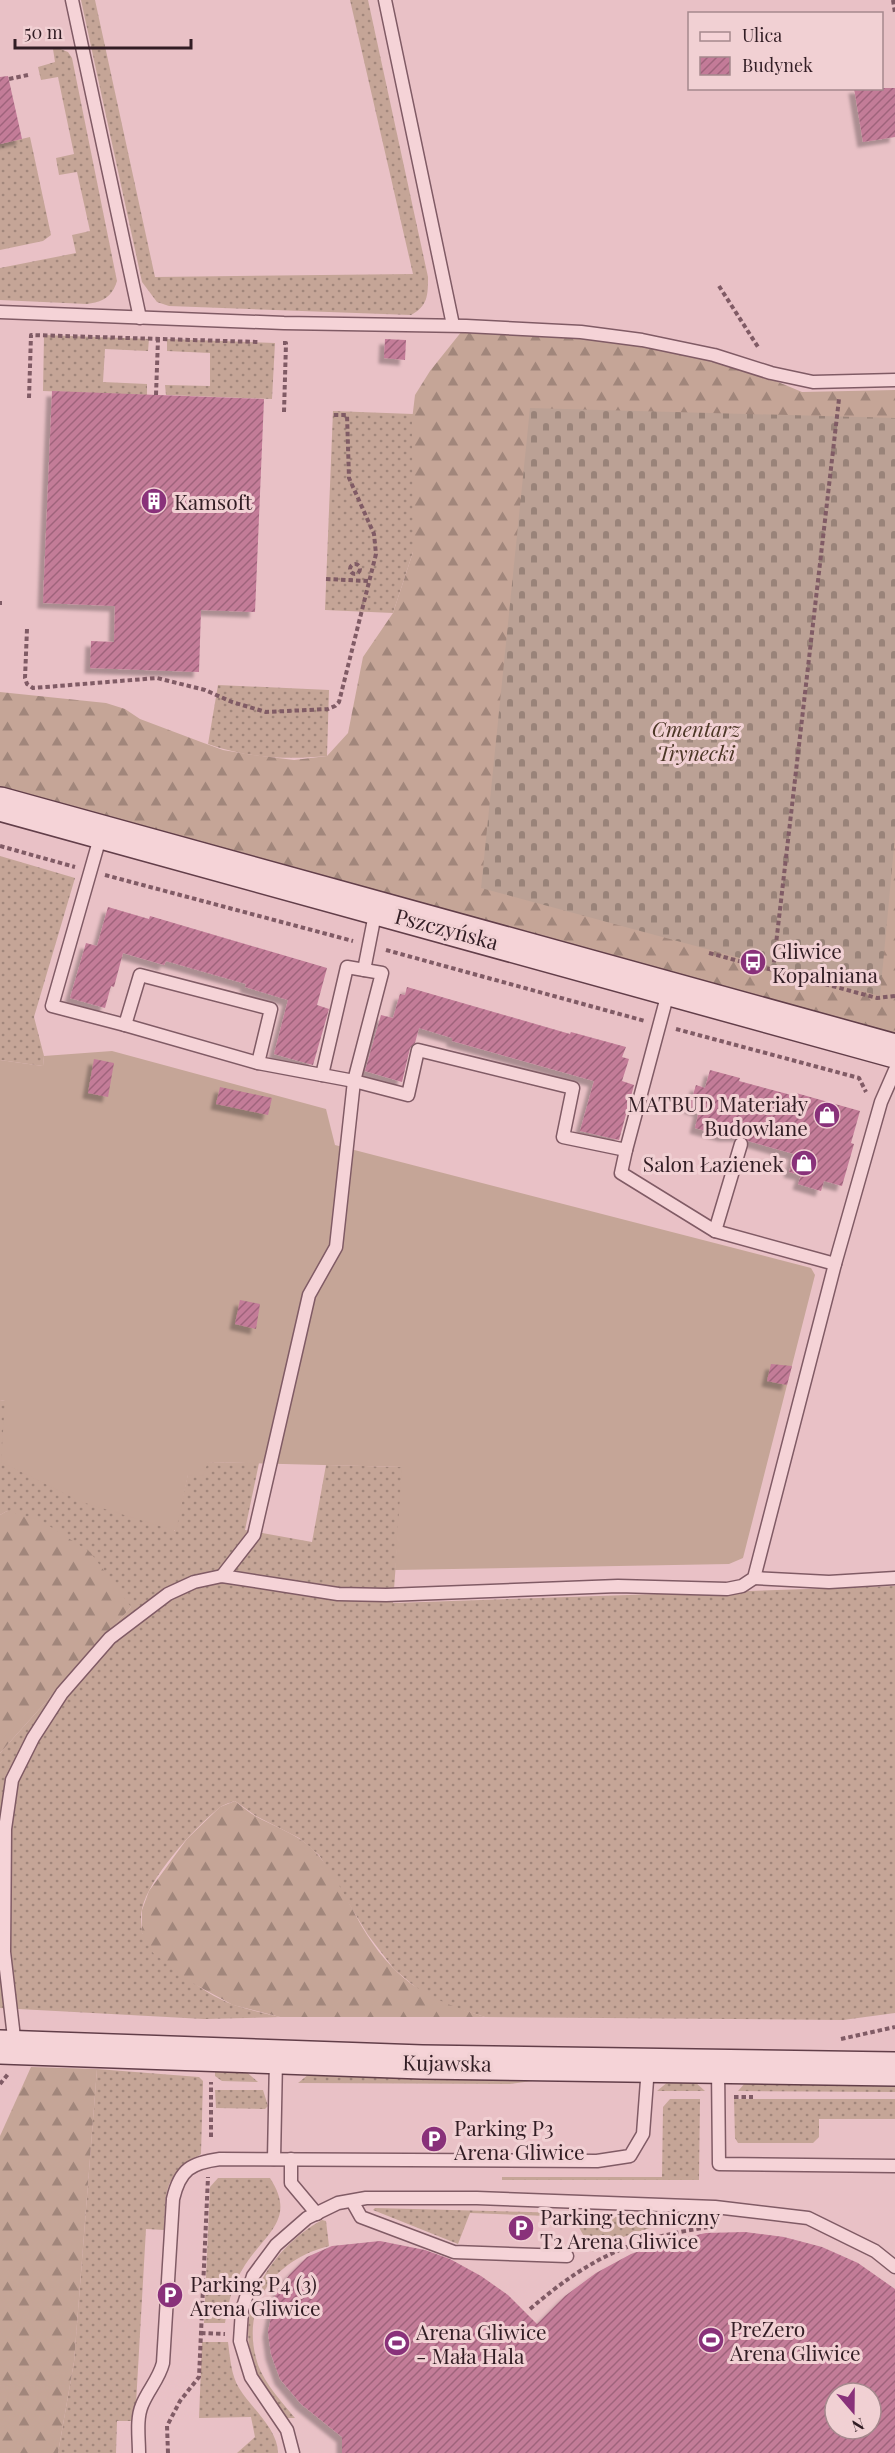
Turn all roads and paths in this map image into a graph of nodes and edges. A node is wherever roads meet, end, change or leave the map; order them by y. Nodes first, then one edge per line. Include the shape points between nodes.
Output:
1 (72, 0) edge
2 (385, 0) edge
3 (893, 0) edge
4 (895, 13) edge
5 (28, 75) dead end
6 (9, 79) dead end
7 (718, 286) dead end
8 (0, 312) edge
9 (140, 318) junction
10 (453, 326) junction
11 (158, 339) junction
12 (267, 342) dead end
13 (275, 342) dead end
14 (758, 347) dead end
15 (895, 380) edge
16 (841, 381) junction
17 (156, 395) dead end
18 (29, 398) dead end
19 (284, 412) dead end
20 (333, 415) dead end
21 (356, 574) dead end
22 (326, 579) dead end
23 (355, 580) junction
24 (369, 581) junction
25 (27, 629) dead end
26 (0, 804) edge
27 (102, 832) junction
28 (0, 846) edge
29 (91, 871) junction
30 (376, 908) junction
31 (369, 946) junction
32 (709, 953) dead end
33 (364, 970) junction
34 (772, 970) junction
35 (669, 989) junction
36 (895, 996) edge
37 (659, 1024) junction
38 (125, 1025) junction
39 (895, 1051) edge
40 (258, 1063) junction
41 (895, 1070) edge
42 (322, 1075) junction
43 (354, 1081) junction
44 (870, 1098) dead end
45 (741, 1144) dead end
46 (626, 1150) junction
47 (715, 1231) junction
48 (834, 1264) junction
49 (222, 1576) junction
50 (754, 1578) junction
51 (895, 1578) edge
52 (895, 2027) edge
53 (834, 2040) dead end
54 (8, 2047) edge
55 (276, 2058) junction
56 (648, 2065) junction
57 (718, 2066) junction
58 (895, 2068) edge
59 (212, 2083) dead end
60 (211, 2137) dead end
61 (291, 2159) junction
62 (274, 2160) junction
63 (895, 2166) edge
64 (208, 2175) dead end
65 (352, 2200) junction
66 (317, 2214) junction
67 (728, 2227) dead end
68 (567, 2256) dead end
69 (895, 2267) edge
70 (530, 2309) dead end
71 (201, 2333) junction
72 (228, 2334) dead end
73 (139, 2453) edge
74 (168, 2453) edge
75 (293, 2453) edge

1 - 9 lane
2 - 10 lane
3 - 4 path
5 - 6 path
7 - 14 path
8 - 9 lane
9 - 10 lane
10 - 16 lane via 581,332 642,340 813,382
11 - 12 path
11 - 17 path
11 - 18 path via 31,335
13 - 19 path via 286,343
15 - 16 lane
16 - 34 path
20 - 24 path via 347,415 349,478 375,539 376,554
21 - 23 path
22 - 23 path
23 - 24 path
24 - 25 path via 339,702 328,709 260,711 205,690 157,678 33,688 25,678
26 - 27 main road, Pszczyńska
27 - 29 lane
27 - 30 main road, Pszczyńska
28 - 29 path
29 - 31 path
29 - 38 lane via 52,1006
30 - 31 lane
30 - 35 main road, Pszczyńska
31 - 33 lane
31 - 37 path
32 - 34 path
33 - 42 lane via 347,967
33 - 43 lane via 381,973
34 - 36 path via 877,998
35 - 37 lane
35 - 39 main road, Pszczyńska
37 - 44 path via 859,1078
37 - 46 lane
38 - 40 lane
38 - 40 lane via 140,975 271,1009
40 - 42 lane
41 - 48 lane via 880,1102
42 - 43 lane
43 - 46 lane via 408,1095 418,1050 573,1088 563,1137
43 - 49 lane via 336,1247 309,1294 254,1535
45 - 47 lane
46 - 47 lane via 621,1173
47 - 48 lane
48 - 50 lane
49 - 50 lane via 338,1594 386,1595 618,1586 727,1589
49 - 54 lane via 194,1582 168,1594 110,1638 62,1693 12,1780 5,1829
50 - 51 lane via 829,1582
52 - 53 path
54 - 55 main road, Kujawska
55 - 56 main road, Kujawska
55 - 62 lane
56 - 57 main road, Kujawska
56 - 61 lane via 643,2134 630,2156 597,2161
57 - 58 main road, Kujawska
57 - 63 lane via 719,2164
59 - 60 path
61 - 62 lane
61 - 66 lane via 291,2183
62 - 73 lane via 201,2162 187,2169 177,2182 164,2363 142,2405
64 - 71 path
65 - 66 lane
65 - 68 lane via 361,2217 454,2252
65 - 69 lane via 477,2198 703,2206 808,2218 875,2251
66 - 75 lane via 276,2245 253,2276 242,2310 240,2341 251,2377 286,2430
67 - 70 path via 673,2232 636,2242 579,2271
71 - 72 path
71 - 74 path via 199,2377 167,2426

